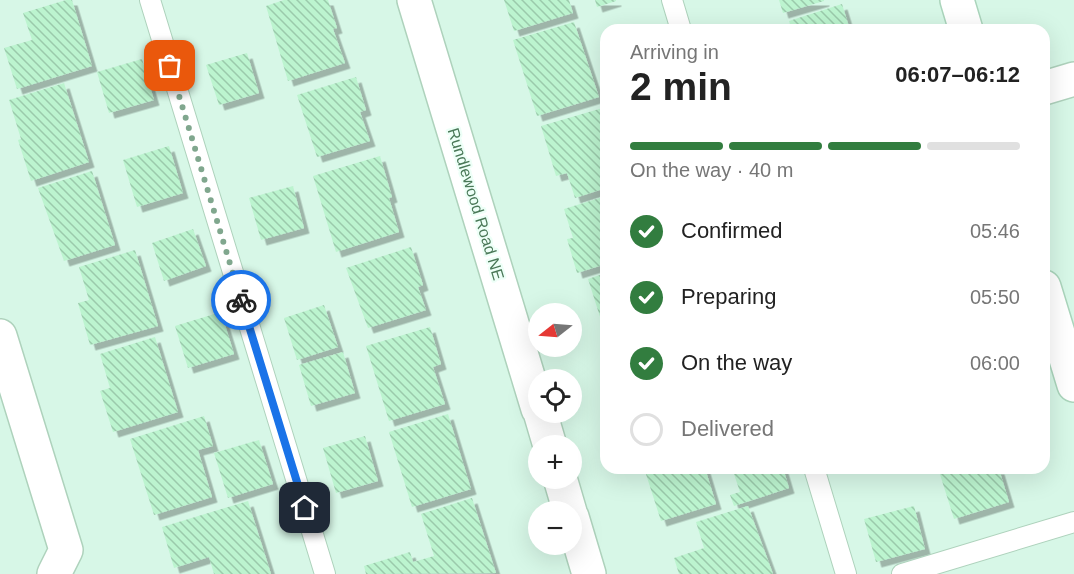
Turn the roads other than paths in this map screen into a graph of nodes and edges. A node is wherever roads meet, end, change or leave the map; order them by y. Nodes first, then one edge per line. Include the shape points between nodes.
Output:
1 (150, 0) edge
2 (414, 0) edge
3 (672, 0) edge
4 (957, 0) edge
5 (679, 24) edge
6 (964, 24) edge
7 (1074, 79) edge
8 (1050, 86) edge
9 (1050, 307) edge
10 (0, 336) edge
11 (528, 375) edge
12 (1074, 385) edge
13 (816, 474) edge
14 (1074, 522) edge
15 (582, 551) edge
16 (54, 574) edge
17 (325, 574) edge
18 (589, 574) edge
19 (846, 574) edge
20 (902, 574) edge

1 - 17 lane
2 - 11 street, Rundlewood Road NE
3 - 5 lane
4 - 6 street
7 - 8 street
9 - 12 street
10 - 16 street via 66,550
13 - 19 lane
14 - 20 lane
15 - 18 street

